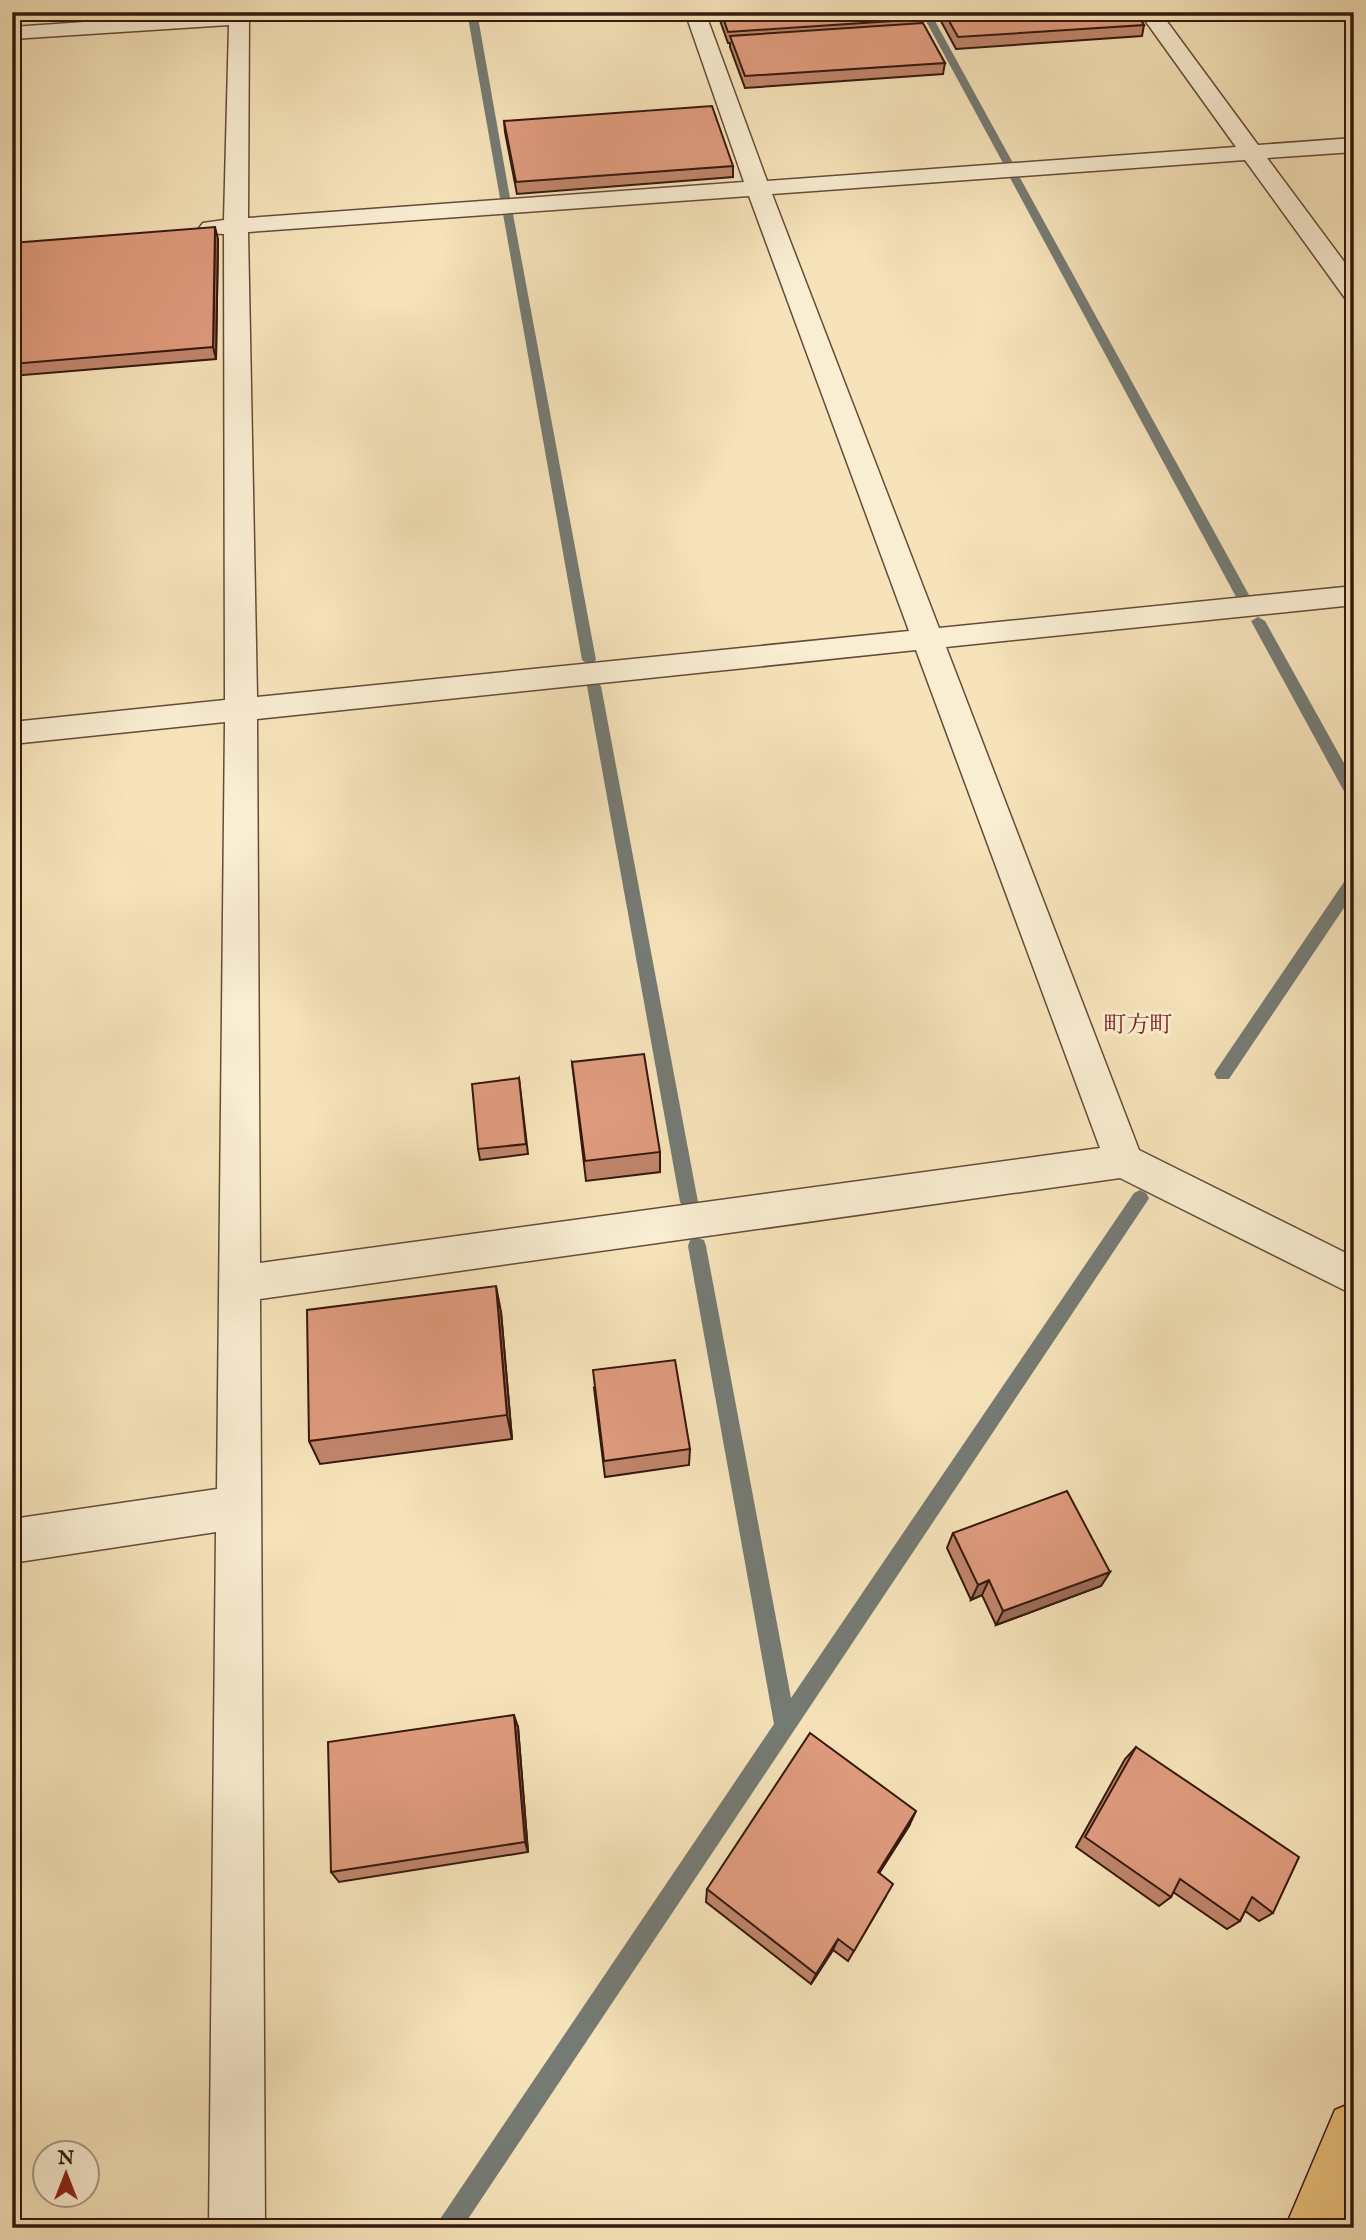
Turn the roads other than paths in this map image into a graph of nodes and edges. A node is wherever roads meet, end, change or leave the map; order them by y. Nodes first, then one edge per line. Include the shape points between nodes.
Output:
1 (695, 12) edge
2 (1149, 12) edge
3 (239, 15) edge
4 (12, 33) edge
5 (1354, 145) edge
6 (1250, 153) junction
7 (758, 188) junction
8 (236, 226) junction
9 (184, 230) edge
10 (1354, 293) edge
11 (1354, 595) edge
12 (927, 641) junction
13 (241, 709) junction
14 (12, 733) edge
15 (1124, 1161) junction
16 (1354, 1277) edge
17 (240, 1284) junction
18 (239, 1507) junction
19 (12, 1541) edge
20 (1354, 2129) edge
21 (237, 2228) edge
22 (1313, 2228) edge

1 - 7 street
2 - 6 street
3 - 4 street
3 - 8 street
5 - 6 street
6 - 7 street
6 - 10 street
7 - 8 street
7 - 12 street
8 - 9 street
8 - 13 street
11 - 12 street
12 - 13 street
12 - 15 street
13 - 14 street
13 - 17 street
15 - 16 street
15 - 17 street
17 - 18 street
18 - 19 street
18 - 21 street
20 - 22 highway

